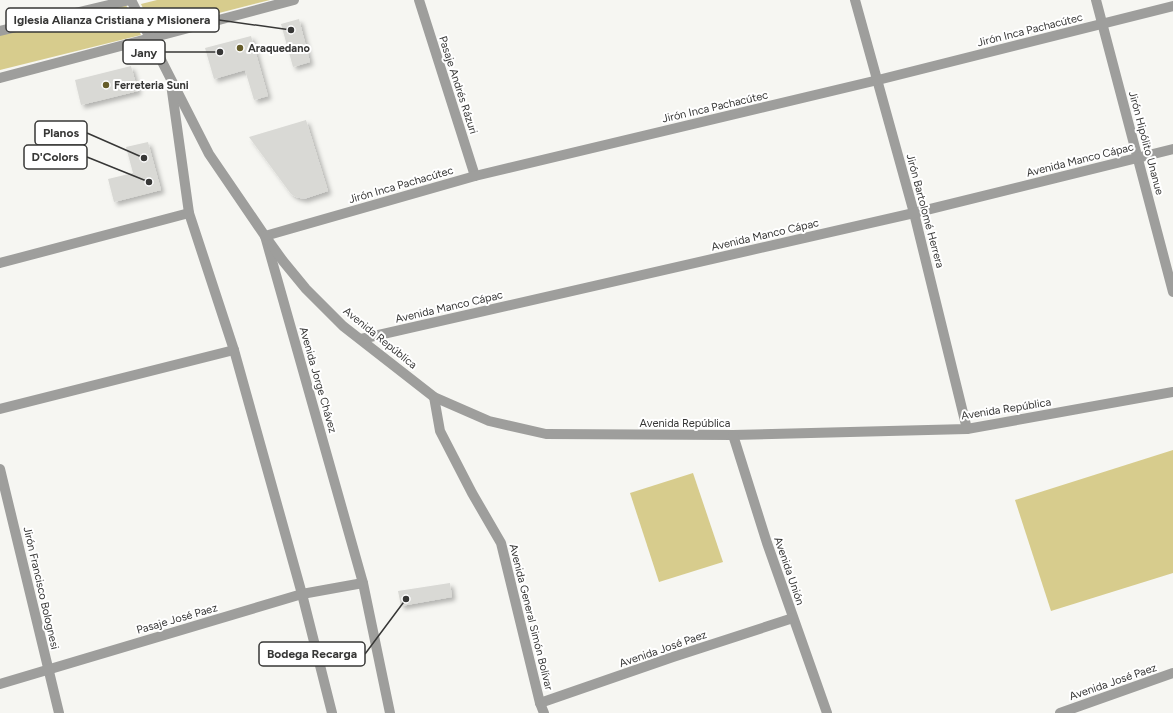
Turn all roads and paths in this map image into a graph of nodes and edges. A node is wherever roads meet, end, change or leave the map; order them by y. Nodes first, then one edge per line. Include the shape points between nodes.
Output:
1 (130, 0) edge
2 (294, 0) edge
3 (419, 0) edge
4 (855, 0) edge
5 (1096, 0) edge
6 (1173, 6) edge
7 (1102, 24) junction
8 (0, 31) edge
9 (150, 38) junction
10 (170, 76) junction
11 (0, 78) edge
12 (878, 80) junction
13 (1173, 149) edge
14 (1137, 158) junction
15 (475, 176) junction
16 (188, 213) junction
17 (914, 213) junction
18 (265, 236) junction
19 (0, 263) edge
20 (1173, 292) edge
21 (361, 339) junction
22 (234, 350) junction
23 (1173, 392) edge
24 (434, 397) junction
25 (0, 409) edge
26 (967, 429) junction
27 (733, 435) junction
28 (0, 469) edge
29 (363, 583) junction
30 (302, 594) junction
31 (793, 618) junction
32 (48, 669) junction
33 (1173, 673) edge
34 (0, 684) edge
35 (540, 703) junction
36 (58, 713) edge
37 (332, 713) edge
38 (390, 713) edge
39 (544, 713) edge
40 (827, 713) edge
41 (1060, 713) edge

1 - 8 street
1 - 9 street, Avenida Jorge Chávez
2 - 9 street
3 - 15 street, Pasaje Andrés Rázuri
4 - 12 street, Jirón Bartolomé Herrera
5 - 7 street, Jirón Hipólito Unanue
6 - 7 street, Jirón Inca Pachacútec
7 - 12 street, Jirón Inca Pachacútec
7 - 14 street, Jirón Hipólito Unanue
9 - 10 street, Avenida Jorge Chávez
9 - 11 street
10 - 16 street, Avenida Jorge Chávez
10 - 18 street, Avenida Jorge Chávez via 209,154
12 - 15 street, Jirón Inca Pachacútec
12 - 17 street, Jirón Bartolomé Herrera
13 - 14 street, Avenida Manco Cápac
14 - 17 street, Avenida Manco Cápac
14 - 20 street, Jirón Hipólito Unanue
15 - 18 street, Jirón Inca Pachacútec
16 - 19 street
16 - 22 street, Avenida Jorge Chávez
17 - 21 street, Avenida Manco Cápac
17 - 26 street, Jirón Bartolomé Herrera
18 - 21 street, Avenida República via 306,289 343,326
18 - 29 street, Avenida Jorge Chávez
21 - 24 street, Avenida República
22 - 25 street
22 - 30 street, Avenida Jorge Chávez
23 - 26 street, Avenida República
24 - 27 street, Avenida República via 489,421 546,434
24 - 35 street, Avenida General Simón Bolívar via 440,431 501,543
26 - 27 street, Avenida República
27 - 31 street, Avenida Unión
28 - 32 street, Jirón Francisco Bolognesi
29 - 30 street, Pasaje José Paez
29 - 38 street, Avenida Jorge Chávez
30 - 32 street, Pasaje José Paez
30 - 37 street, Avenida Jorge Chávez
31 - 35 street, Avenida José Paez
31 - 40 street, Avenida Unión
32 - 34 street, Pasaje José Paez
32 - 36 street, Jirón Francisco Bolognesi
33 - 41 street, Avenida José Paez
35 - 39 street, Avenida General Simón Bolívar

